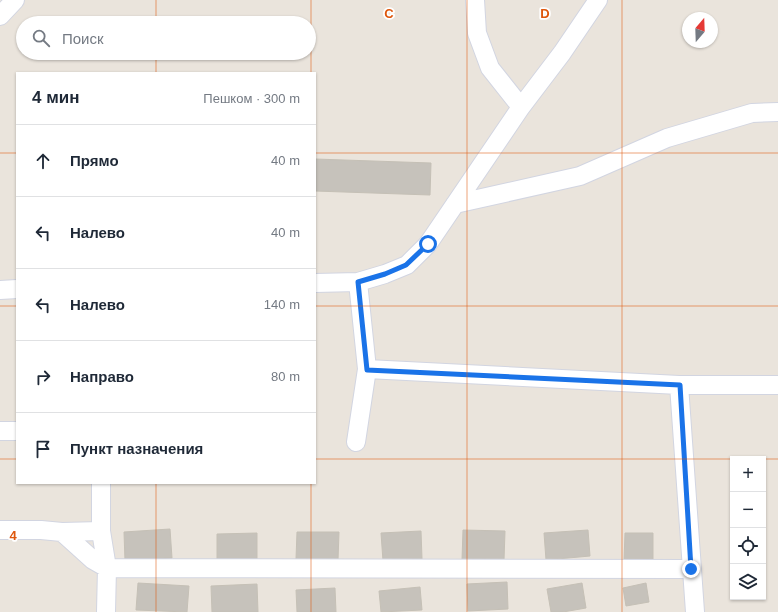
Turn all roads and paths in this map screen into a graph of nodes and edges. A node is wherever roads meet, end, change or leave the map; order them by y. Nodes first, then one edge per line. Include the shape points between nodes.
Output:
1 (15, 0) edge
2 (475, 0) edge
3 (598, 0) edge
4 (0, 16) edge
5 (521, 107) junction
6 (778, 112) edge
7 (455, 204) junction
8 (358, 282) junction
9 (316, 283) edge
10 (16, 289) edge
11 (0, 290) edge
12 (367, 370) junction
13 (680, 385) junction
14 (778, 385) edge
15 (0, 431) edge
16 (16, 431) edge
17 (356, 442) dead end
18 (101, 484) edge
19 (0, 530) edge
20 (101, 531) junction
21 (62, 532) junction
22 (107, 568) junction
23 (691, 569) junction
24 (106, 612) edge
25 (695, 612) edge

1 - 4 street
2 - 5 street via 477,33 490,68
3 - 5 street
5 - 7 street
6 - 7 street via 752,113 668,138 580,176
7 - 8 street via 428,244 406,265
8 - 9 street
8 - 12 street
10 - 11 street
12 - 13 street
12 - 17 street
13 - 14 street
13 - 23 street
15 - 16 street
18 - 20 street
19 - 21 street
20 - 21 street
20 - 22 street
21 - 22 street via 93,560
22 - 23 street
22 - 24 street
23 - 25 street

